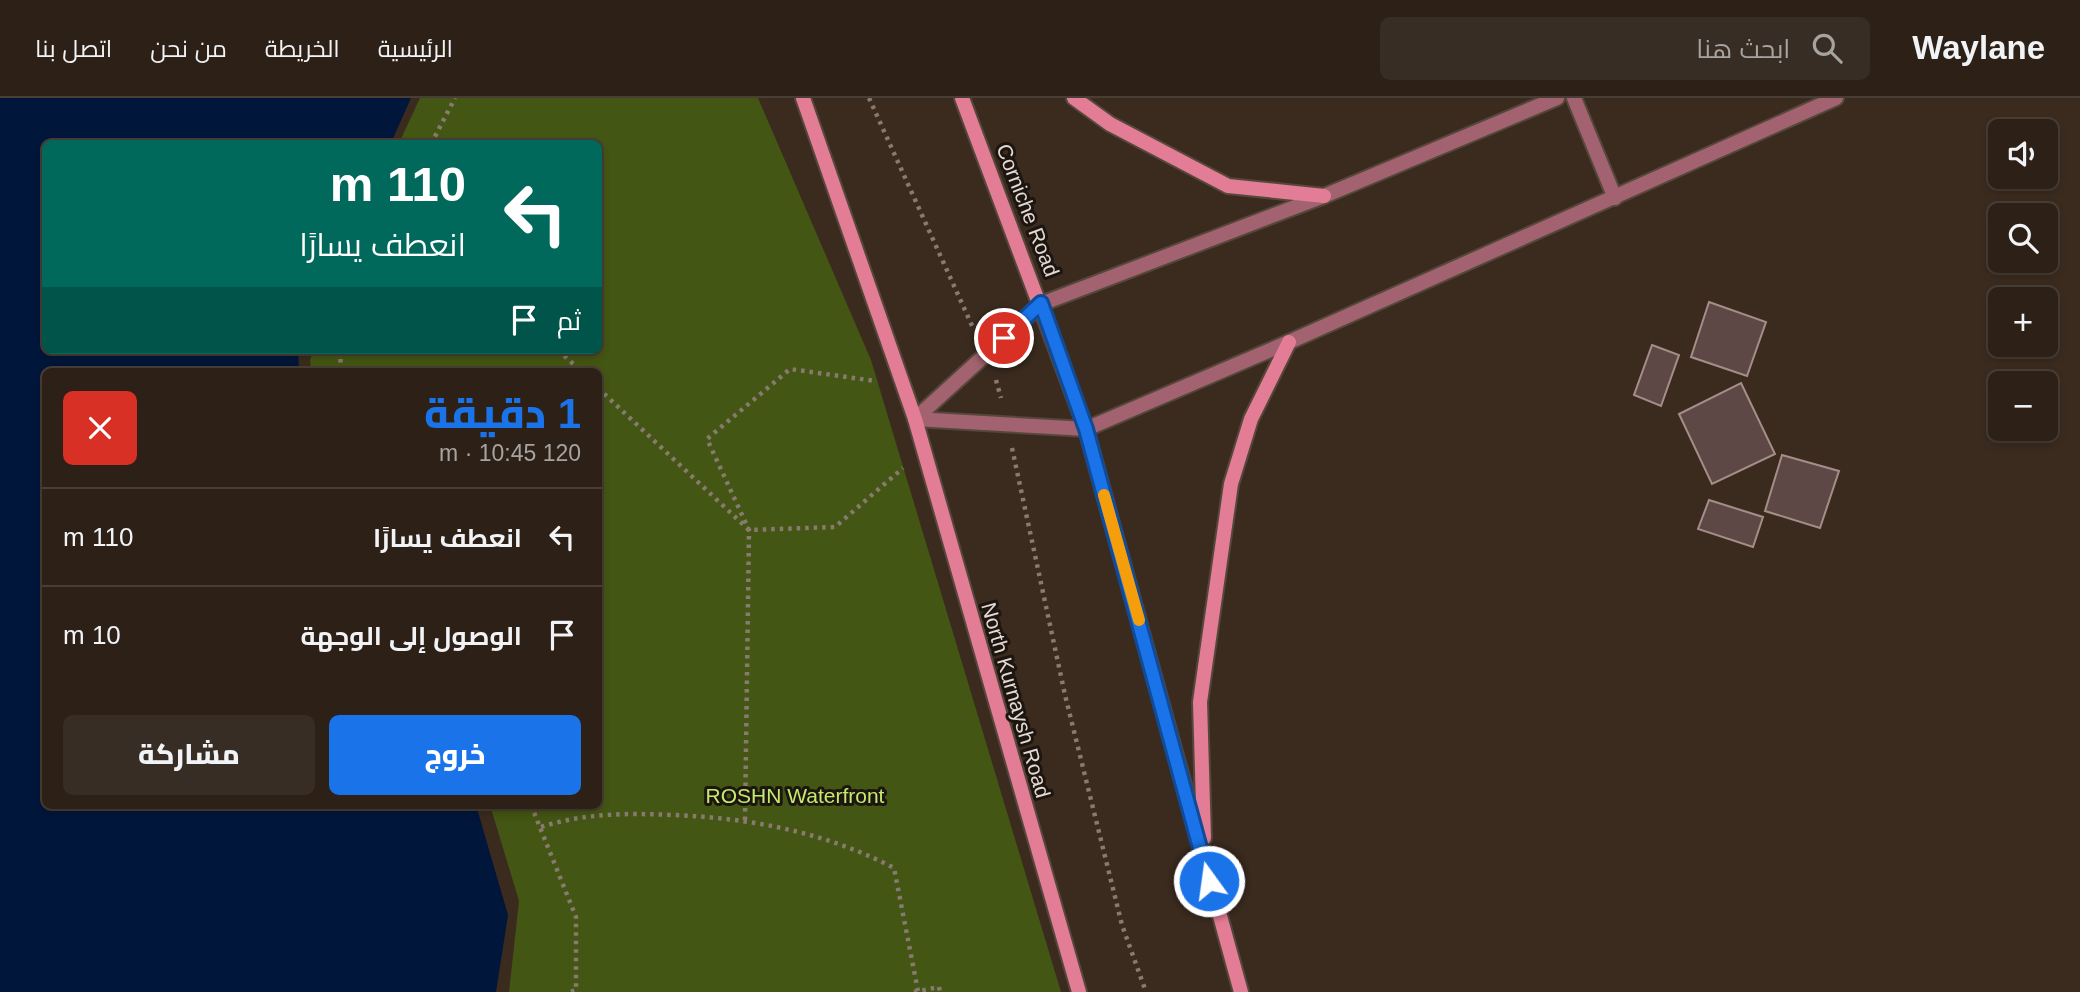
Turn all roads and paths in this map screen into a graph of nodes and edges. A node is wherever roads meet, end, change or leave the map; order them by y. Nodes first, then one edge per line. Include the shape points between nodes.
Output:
1 (455, 98) edge
2 (803, 98) edge
3 (869, 98) edge
4 (962, 98) edge
5 (1074, 98) edge
6 (1557, 98) edge
7 (1574, 98) edge
8 (1836, 98) edge
9 (433, 140) edge
10 (1324, 196) junction
11 (1615, 198) junction
12 (1041, 303) junction
13 (1289, 342) junction
14 (562, 354) edge
15 (985, 355) junction
16 (577, 368) edge
17 (877, 381) dead end
18 (602, 392) edge
19 (915, 419) junction
20 (1007, 425) junction
21 (1086, 429) junction
22 (899, 457) dead end
23 (749, 530) junction
24 (533, 809) edge
25 (745, 820) junction
26 (541, 827) junction
27 (1205, 861) junction
28 (570, 992) edge
29 (916, 992) edge
30 (940, 992) edge
31 (1079, 992) edge
32 (1146, 992) edge
33 (1241, 992) edge

1 - 9 path
2 - 19 main road
3 - 15 path
4 - 12 main road, Corniche Road
5 - 10 main road via 1110,124 1228,186
6 - 10 street
7 - 11 street
8 - 11 street
10 - 12 street
11 - 13 street
12 - 15 street
12 - 21 main road, Corniche Road
13 - 21 street
13 - 27 main road via 1251,419 1231,484 1200,702
14 - 16 path
15 - 19 street
15 - 20 path via 999,385
17 - 23 path via 789,369 707,439
18 - 23 path
19 - 20 street
19 - 31 main road, North Kurnaysh Road
20 - 21 street
20 - 32 path via 1065,695 1122,925
21 - 27 main road, Corniche Road
22 - 23 path via 903,470 835,527
23 - 25 path
24 - 26 path
25 - 26 path via 614,814
25 - 29 path via 852,848 894,868
26 - 28 path via 576,917 576,990
27 - 33 main road
29 - 30 path via 939,988

